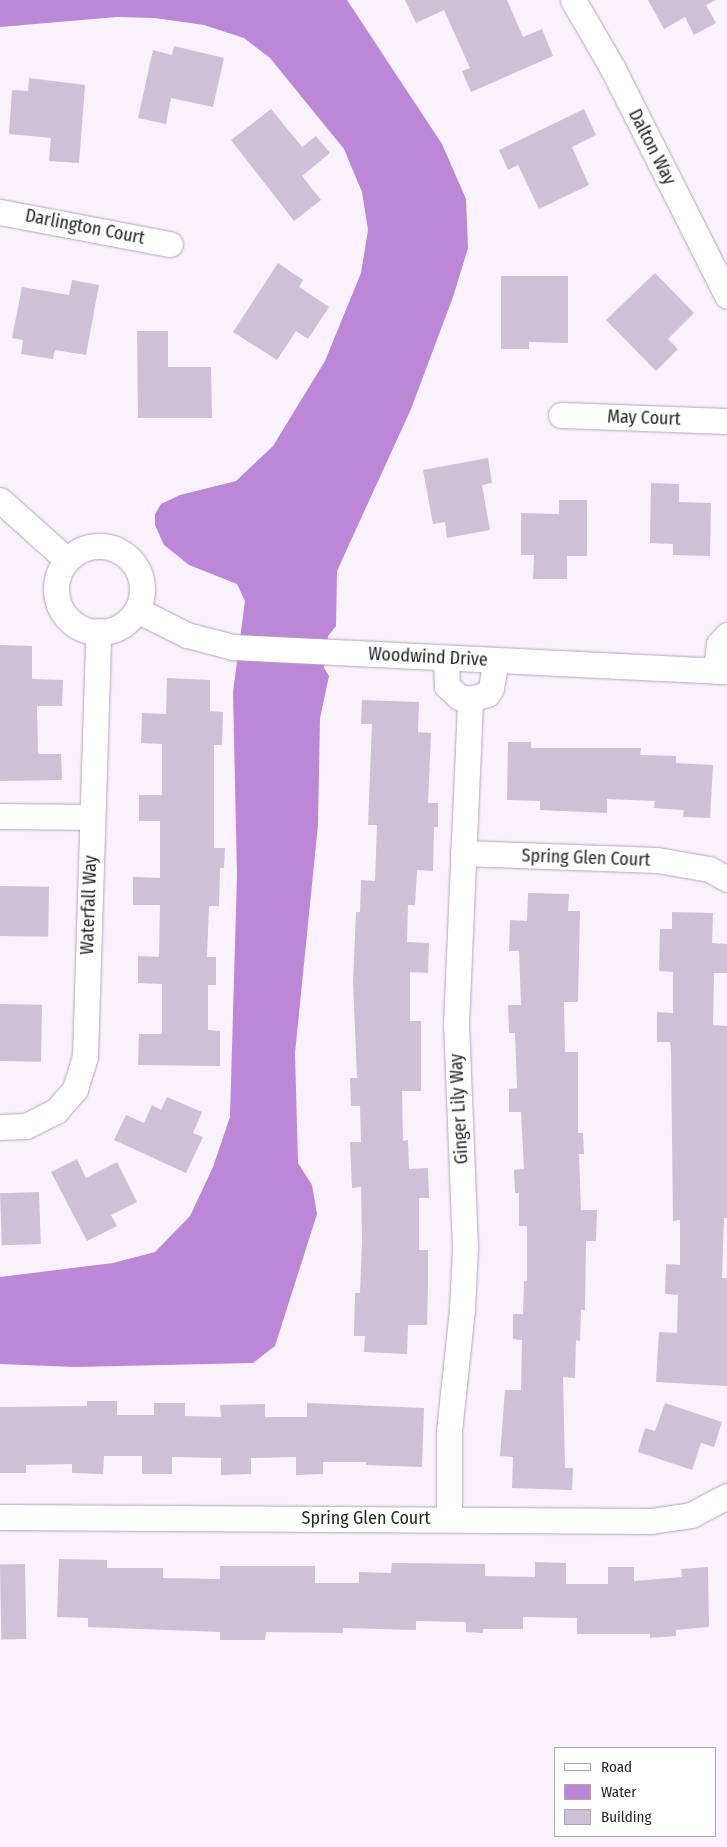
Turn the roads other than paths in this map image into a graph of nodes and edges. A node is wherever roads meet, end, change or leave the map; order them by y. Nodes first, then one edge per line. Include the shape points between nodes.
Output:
1 (573, 0) edge
2 (0, 212) edge
3 (170, 244) dead end
4 (722, 269) edge
5 (727, 296) edge
6 (561, 415) dead end
7 (727, 421) edge
8 (0, 500) edge
9 (67, 560) junction
10 (137, 610) junction
11 (98, 631) junction
12 (727, 635) edge
13 (446, 658) junction
14 (496, 660) junction
15 (721, 671) edge
16 (470, 699) junction
17 (0, 816) edge
18 (91, 817) junction
19 (463, 852) junction
20 (721, 868) edge
21 (0, 1128) edge
22 (727, 1496) edge
23 (0, 1516) edge
24 (449, 1519) junction

1 - 4 street, Dalton Way
2 - 3 street, Darlington Court
4 - 5 street, Dalton Way
6 - 7 street, May Court
8 - 9 street
9 - 10 street via 80,550 94,546 113,548 126,555 137,567 142,581 142,596
9 - 11 street via 59,573 58,602 71,621 84,629
10 - 11 street via 123,625
10 - 13 street, Woodwind Drive via 187,635 233,647
11 - 18 street, Waterfall Way
12 - 15 street via 719,644
13 - 14 street, Woodwind Drive
13 - 16 street via 447,686 459,697
14 - 15 street, Woodwind Drive
14 - 16 street via 487,694
16 - 19 street, Ginger Lily Way
17 - 18 street
18 - 21 street, Waterfall Way via 85,1056 81,1072 75,1089 56,1110 26,1126
19 - 20 street, Spring Glen Court via 657,860
19 - 24 street, Ginger Lily Way via 456,1032 465,1247 449,1431
22 - 24 street, Spring Glen Court via 711,1507 671,1520
23 - 24 street, Spring Glen Court

